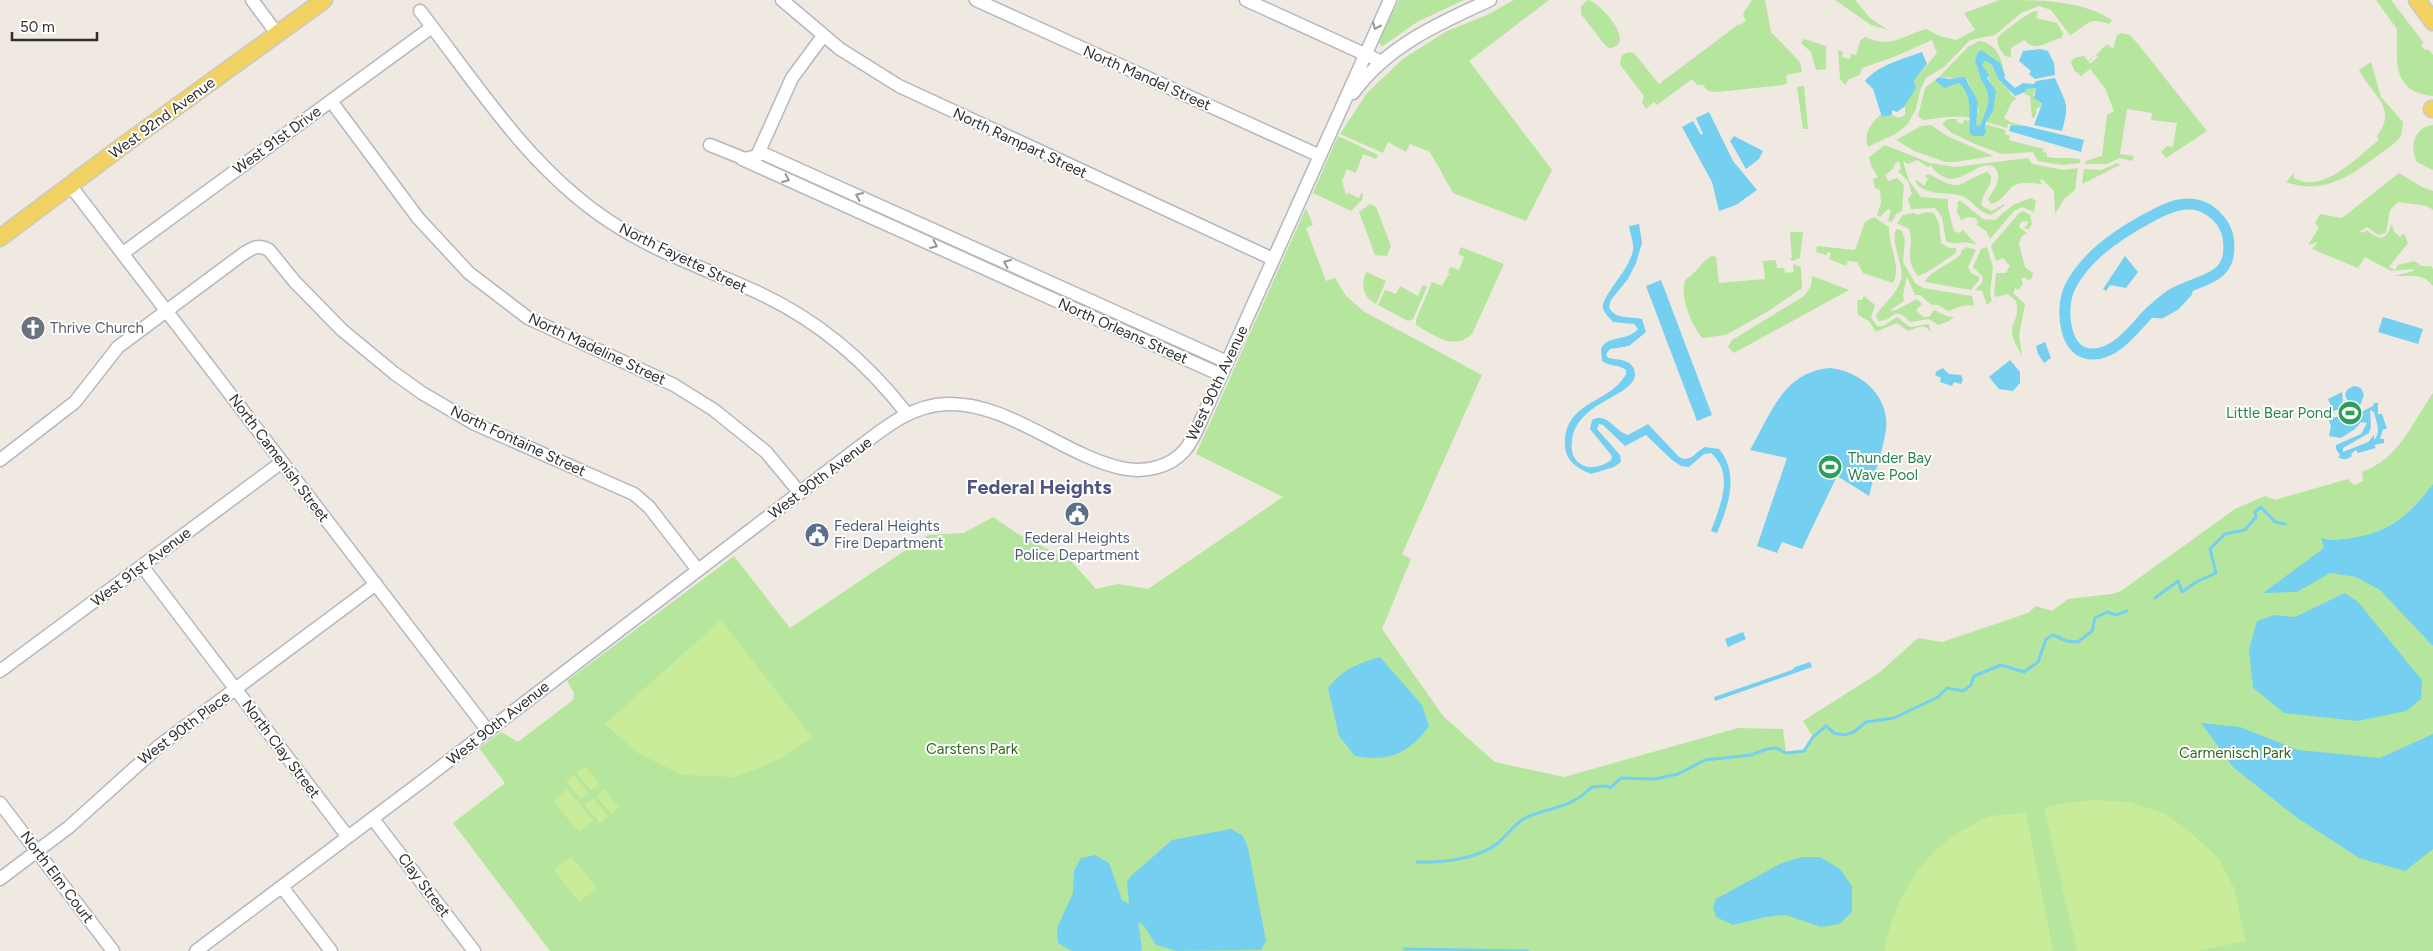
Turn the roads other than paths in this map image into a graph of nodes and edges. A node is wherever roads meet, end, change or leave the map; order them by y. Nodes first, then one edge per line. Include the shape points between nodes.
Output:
1 (252, 0) edge
2 (324, 0) edge
3 (782, 0) edge
4 (976, 0) edge
5 (1246, 0) edge
6 (1390, 0) edge
7 (1490, 0) edge
8 (2416, 0) edge
9 (420, 11) dead end
10 (2433, 22) edge
11 (432, 27) junction
12 (278, 35) junction
13 (823, 36) junction
14 (1365, 53) junction
15 (1382, 62) junction
16 (331, 101) junction
17 (1342, 107) junction
18 (710, 145) dead end
19 (760, 152) junction
20 (1318, 155) junction
21 (742, 159) junction
22 (70, 185) junction
23 (901, 215) junction
24 (895, 228) junction
25 (0, 238) edge
26 (123, 253) junction
27 (1273, 258) junction
28 (1031, 274) junction
29 (1025, 287) junction
30 (166, 310) junction
31 (1227, 362) junction
32 (1221, 375) junction
33 (907, 414) junction
34 (0, 460) edge
35 (282, 462) junction
36 (800, 493) junction
37 (142, 566) junction
38 (698, 570) junction
39 (376, 584) junction
40 (0, 671) edge
41 (235, 689) junction
42 (488, 731) junction
43 (0, 803) edge
44 (373, 819) junction
45 (348, 837) junction
46 (37, 851) junction
47 (0, 880) edge
48 (282, 887) junction
49 (114, 951) edge
50 (196, 951) edge
51 (331, 951) edge
52 (474, 951) edge

1 - 12 street
2 - 12 main road, West 92nd Avenue
3 - 13 street, North Rampart Street
4 - 20 street, North Mandel Street
5 - 14 street
6 -> 14 street, West 90th Avenue
7 - 15 street, West 90th Avenue via 1426,30
8 - 10 main road
9 - 11 street, North Fayette Street
11 - 16 street, West 91st Drive
11 - 33 street, North Fayette Street via 514,134 578,199 649,244 759,294 836,339 865,365
12 - 22 main road, West 92nd Avenue
13 - 19 street via 792,78
13 - 27 street, North Rampart Street via 870,69 919,97
14 - 15 street
14 - 17 street, West 90th Avenue
15 - 17 street, West 90th Avenue
16 - 26 street, West 91st Drive
16 - 36 street, North Madeline Street via 418,218 469,273 528,318 674,385 714,410 766,452
17 - 20 street, West 90th Avenue
18 - 21 street, North Orleans Street
19 - 21 street via 752,159
23 -> 19 street, North Orleans Street
20 - 27 street, West 90th Avenue
21 -> 24 street, North Orleans Street
22 - 25 main road, West 92nd Avenue
22 - 26 street, North Camenish Street
23 - 24 street
28 -> 23 street, North Orleans Street
24 -> 29 street, North Orleans Street
26 - 30 street, North Camenish Street
27 - 31 street, West 90th Avenue
28 - 29 street
28 - 31 street, North Orleans Street
29 - 32 street, North Orleans Street
30 - 34 street via 111,353 75,402
30 - 35 street, North Camenish Street
30 - 38 street, North Fontaine Street via 243,254 257,246 269,250 342,330 394,373 475,424 640,498
31 - 32 street, West 90th Avenue
32 - 33 street, West 90th Avenue via 1185,450 1163,466 1147,469 1109,464 979,408 946,404
33 - 36 street, West 90th Avenue
35 - 37 street, West 91st Avenue
35 - 39 street, North Camenish Street
36 - 38 street, West 90th Avenue
37 - 40 street, West 91st Avenue
37 - 41 street, North Clay Street
38 - 42 street, West 90th Avenue
39 - 41 street, West 90th Place
39 - 42 street, North Camenish Street
41 - 45 street, North Clay Street
41 - 46 street, West 90th Place via 159,746 69,827
42 - 44 street, West 90th Avenue
43 - 46 street, North Elm Court
44 - 45 street, West 90th Avenue
44 - 52 street, Clay Street
45 - 48 street, West 90th Avenue
46 - 47 street, West 90th Place
46 - 49 street, North Elm Court
48 - 50 street, West 90th Avenue
48 - 51 street

